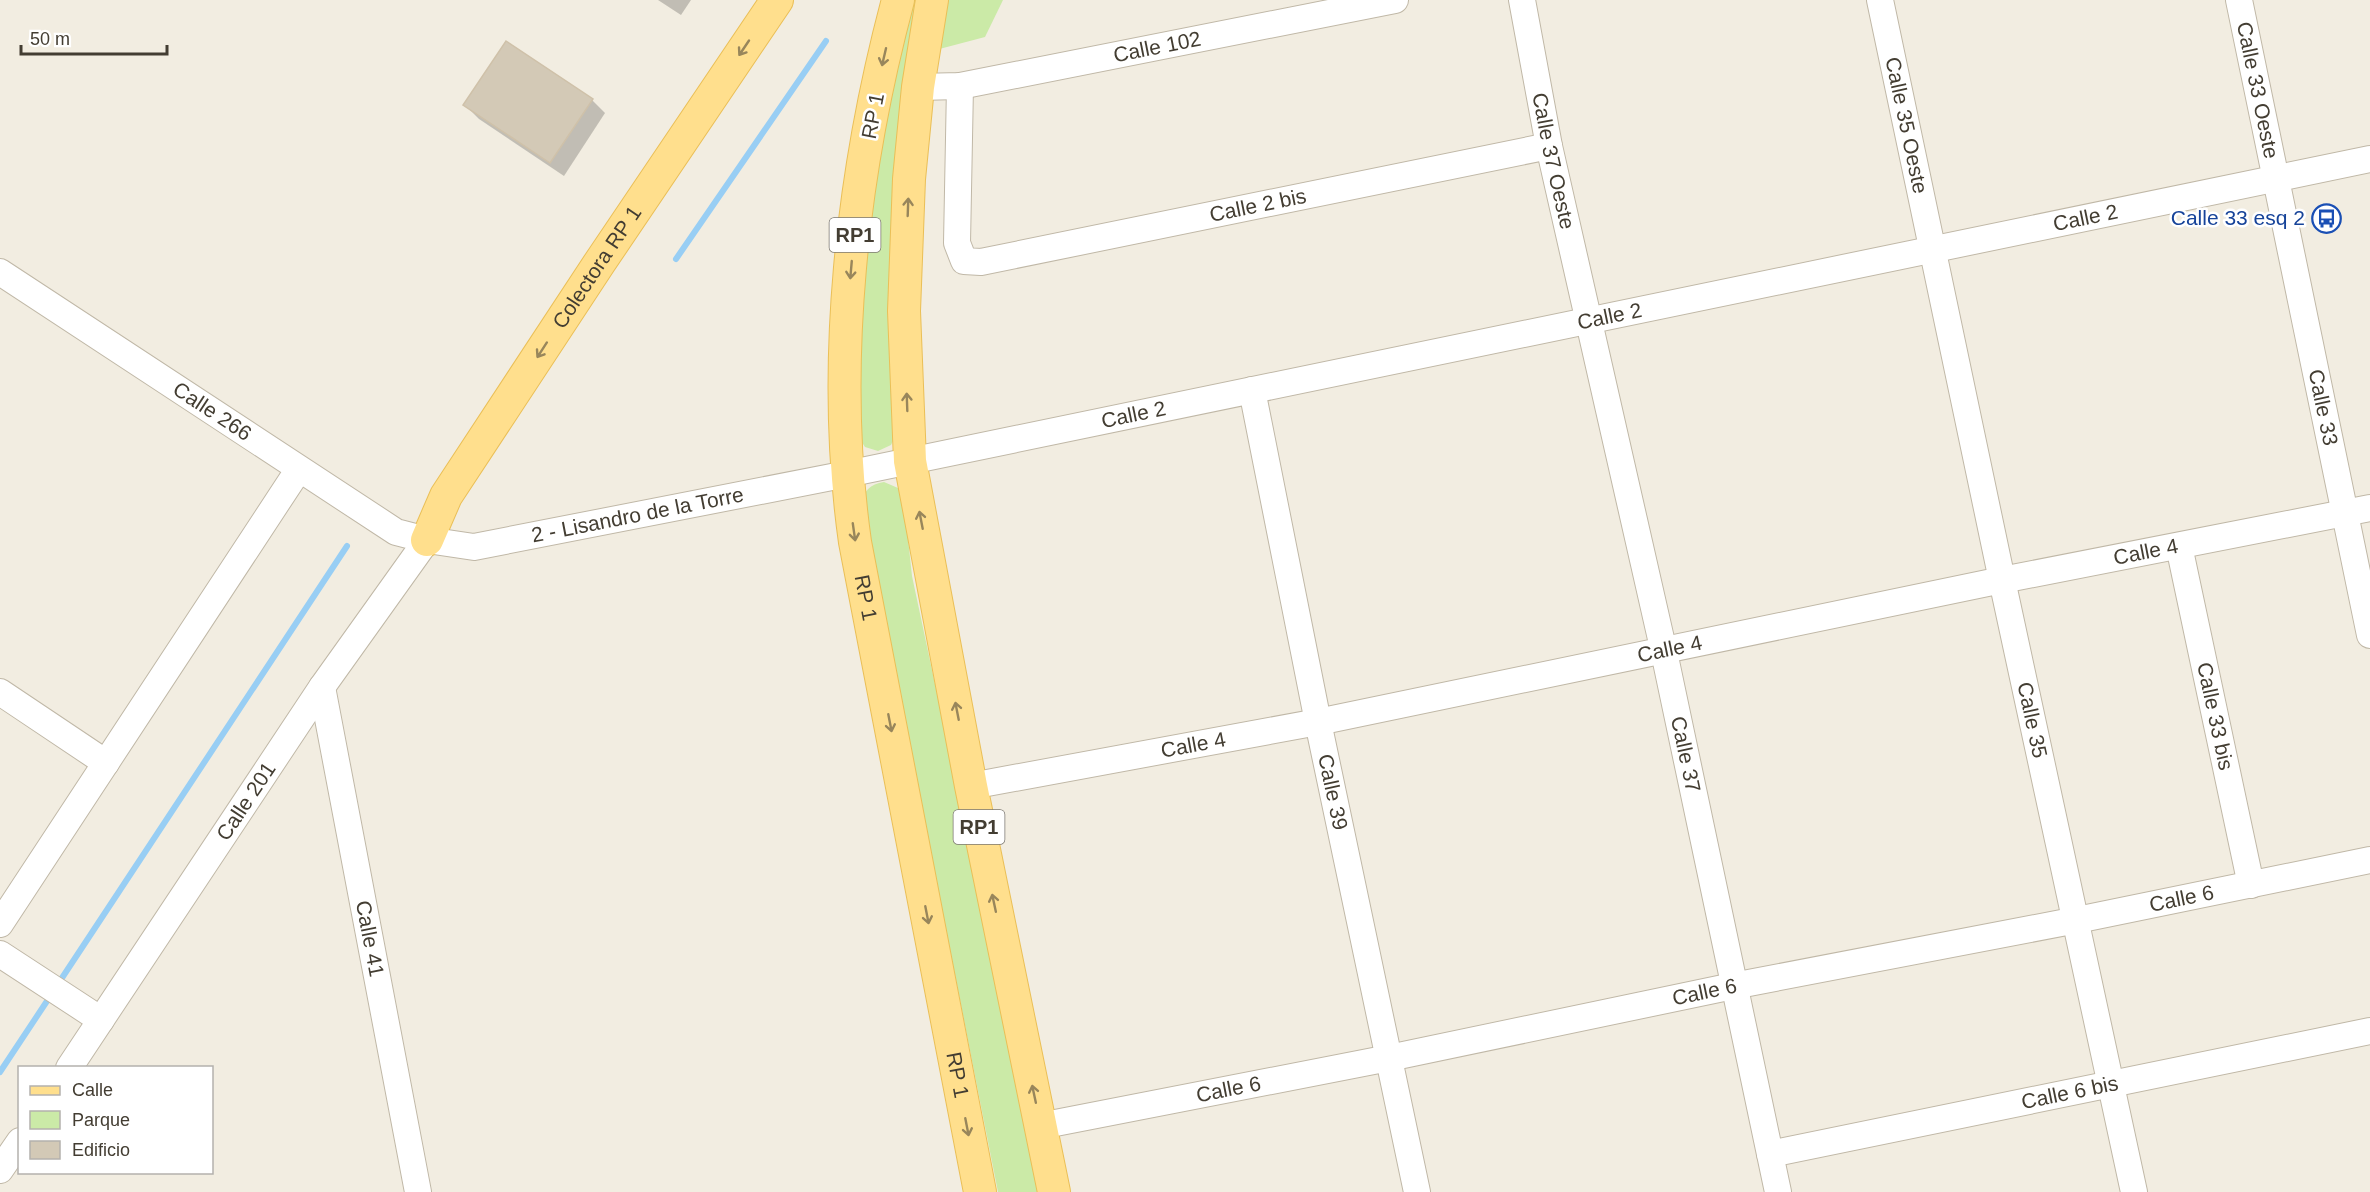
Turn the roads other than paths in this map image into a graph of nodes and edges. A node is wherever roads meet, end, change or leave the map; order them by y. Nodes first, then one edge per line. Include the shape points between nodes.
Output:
1 (777, 0) edge
2 (898, 0) edge
3 (932, 0) edge
4 (1395, 0) edge
5 (1522, 0) edge
6 (1880, 0) edge
7 (2239, 0) edge
8 (1359, 4) edge
9 (960, 86) junction
10 (918, 87) junction
11 (1549, 146) junction
12 (2370, 159) edge
13 (2275, 179) junction
14 (1932, 249) junction
15 (0, 272) edge
16 (1588, 320) junction
17 (1252, 390) junction
18 (910, 460) junction
19 (299, 469) junction
20 (847, 474) junction
21 (2370, 508) edge
22 (2344, 514) junction
23 (427, 540) junction
24 (2179, 546) junction
25 (2002, 580) junction
26 (2370, 635) edge
27 (1664, 652) junction
28 (322, 687) junction
29 (0, 692) edge
30 (1318, 722) junction
31 (106, 763) junction
32 (970, 786) junction
33 (2370, 860) edge
34 (2251, 885) junction
35 (2077, 920) junction
36 (0, 924) edge
37 (0, 954) edge
38 (1733, 986) junction
39 (101, 1020) junction
40 (2370, 1030) edge
41 (1389, 1058) junction
42 (70, 1066) edge
43 (2112, 1084) junction
44 (1040, 1126) junction
45 (18, 1144) edge
46 (1770, 1154) junction
47 (0, 1170) edge
48 (418, 1192) edge
49 (980, 1192) edge
50 (1054, 1192) edge
51 (1417, 1192) edge
52 (1778, 1192) edge
53 (2134, 1192) edge

1 -> 23 main road, Colectora RP 1 via 446,496
2 -> 20 main road, RP 1 / RP1 via 870,129 855,230 846,351
3 - 10 main road, RP 1 / RP1
4 - 8 street, Calle 102
5 - 11 street, Calle 37 Oeste
6 - 14 street, Calle 35 Oeste
7 - 13 street, Calle 33 Oeste
8 - 9 street, Calle 102
9 - 10 street, Calle 102
9 - 11 street, Calle 2 bis via 957,243 964,261 981,262
18 -> 10 main road, RP 1 / RP1 via 904,311 909,179
11 - 16 street, Calle 37 Oeste
12 - 13 street, Calle 2
13 - 14 street, Calle 2
13 - 22 street, Calle 33
14 - 16 street, Calle 2
14 - 25 street, Calle 35
15 - 19 street, Calle 266
16 - 17 street, Calle 2
16 - 27 street, Calle 37
17 - 18 street, Calle 2
17 - 30 street, Calle 39
18 - 20 street, Calle 2
32 -> 18 main road, RP 1 / RP1
19 - 23 street, Calle 266 via 396,532
19 - 31 street
20 - 23 street, 2 - Lisandro de la Torre via 474,547
20 -> 49 main road, RP 1 / RP1 via 855,542
21 - 22 street, Calle 4
22 - 24 street, Calle 4
22 - 26 street, Calle 33
23 - 28 street, Calle 201
24 - 25 street, Calle 4
24 - 34 street, Calle 33 bis
25 - 27 street, Calle 4
25 - 35 street, Calle 35
27 - 30 street, Calle 4
27 - 38 street, Calle 37
28 - 39 street, Calle 201
28 - 48 street, Calle 41
29 - 31 street
30 - 32 street, Calle 4
30 - 41 street, Calle 39
31 - 36 street
44 -> 32 main road, RP 1 / RP1
33 - 34 street, Calle 6
34 - 35 street, Calle 6
35 - 38 street, Calle 6
35 - 43 street, Calle 35
37 - 39 street
38 - 41 street, Calle 6
38 - 46 street, Calle 37
39 - 42 street, Calle 201
40 - 43 street, Calle 6 bis
41 - 44 street, Calle 6
41 - 51 street, Calle 39
43 - 46 street, Calle 6 bis
43 - 53 street, Calle 35
44 - 50 main road, RP 1 / RP1
45 - 47 street
46 - 52 street, Calle 37

